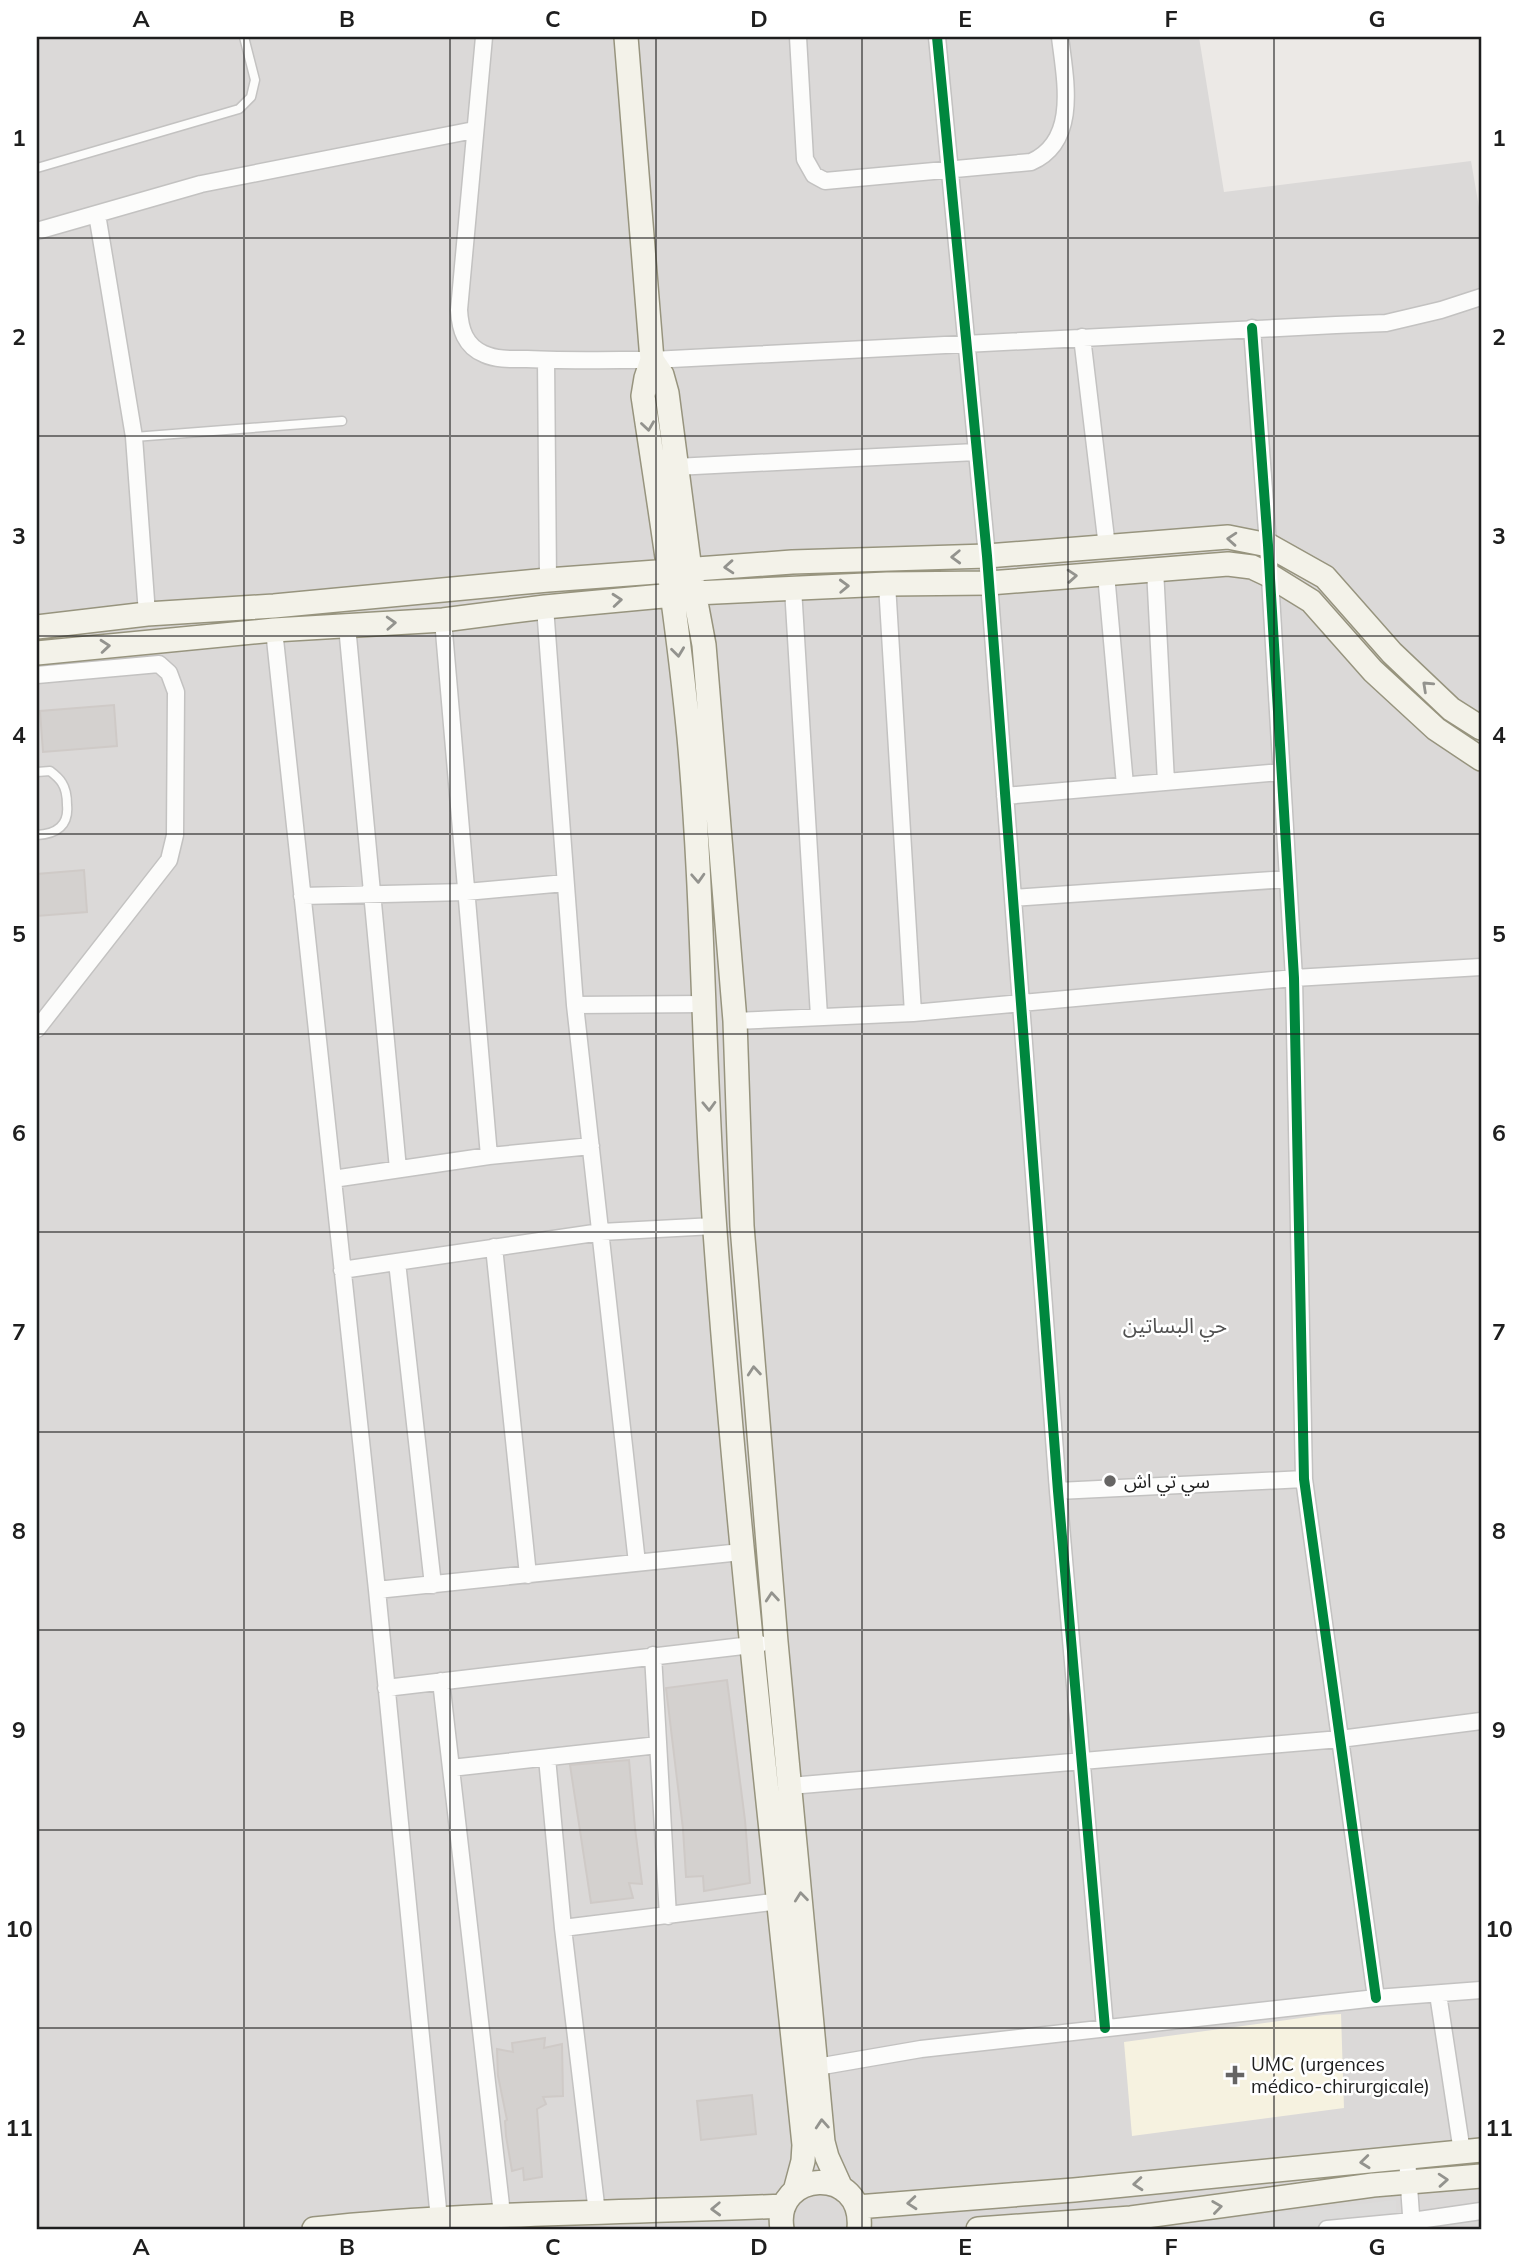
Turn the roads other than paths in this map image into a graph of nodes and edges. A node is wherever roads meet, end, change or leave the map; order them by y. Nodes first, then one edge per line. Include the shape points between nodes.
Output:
1 (244, 37) edge
2 (484, 37) edge
3 (626, 37) edge
4 (798, 37) edge
5 (937, 37) edge
6 (1060, 37) edge
7 (474, 130) junction
8 (37, 167) edge
9 (950, 168) junction
10 (97, 214) junction
11 (37, 231) edge
12 (1481, 297) edge
13 (1252, 328) junction
14 (1082, 337) junction
15 (965, 343) junction
16 (546, 360) junction
17 (652, 360) junction
18 (342, 421) dead end
19 (134, 437) junction
20 (976, 452) junction
21 (675, 467) junction
22 (1268, 545) junction
23 (1107, 547) junction
24 (987, 556) junction
25 (1155, 569) junction
26 (680, 571) junction
27 (1106, 573) junction
28 (1269, 575) junction
29 (548, 580) junction
30 (989, 583) junction
31 (887, 584) junction
32 (793, 588) junction
33 (695, 593) junction
34 (671, 595) junction
35 (545, 607) junction
36 (148, 614) junction
37 (443, 620) junction
38 (347, 626) junction
39 (37, 627) edge
40 (274, 630) junction
41 (37, 653) edge
42 (37, 675) edge
43 (1481, 727) edge
44 (1481, 759) edge
45 (37, 772) edge
46 (1281, 772) junction
47 (1166, 782) junction
48 (1125, 785) junction
49 (1005, 796) junction
50 (37, 835) edge
51 (1288, 879) junction
52 (565, 883) junction
53 (466, 892) junction
54 (372, 893) junction
55 (302, 896) junction
56 (1013, 898) junction
57 (1481, 967) edge
58 (1294, 978) junction
59 (1021, 1003) junction
60 (705, 1004) junction
61 (575, 1005) junction
62 (913, 1013) junction
63 (819, 1016) junction
64 (734, 1021) junction
65 (37, 1029) edge
66 (591, 1146) junction
67 (489, 1156) junction
68 (398, 1169) junction
69 (332, 1179) junction
70 (714, 1226) junction
71 (601, 1233) junction
72 (494, 1247) junction
73 (397, 1262) junction
74 (342, 1270) junction
75 (1304, 1479) junction
76 (1058, 1491) junction
77 (741, 1552) junction
78 (637, 1563) junction
79 (528, 1575) junction
80 (433, 1585) junction
81 (377, 1590) junction
82 (776, 1642) junction
83 (751, 1645) junction
84 (653, 1655) junction
85 (441, 1681) junction
86 (386, 1688) junction
87 (1481, 1721) edge
88 (1340, 1740) junction
89 (658, 1745) junction
90 (547, 1758) junction
91 (1081, 1761) junction
92 (451, 1768) junction
93 (790, 1786) junction
94 (780, 1901) junction
95 (668, 1916) junction
96 (564, 1928) junction
97 (1481, 1990) edge
98 (1438, 1994) junction
99 (1376, 1997) junction
100 (1105, 2028) junction
101 (817, 2067) junction
102 (1471, 2151) edge
103 (1407, 2158) junction
104 (1481, 2176) edge
105 (1410, 2182) junction
106 (841, 2188) junction
107 (789, 2199) junction
108 (1481, 2211) edge
109 (597, 2213) junction
110 (502, 2214) junction
111 (858, 2218) edge
112 (439, 2219) junction
113 (1131, 2224) edge
114 (1412, 2225) edge
115 (314, 2229) edge
116 (782, 2229) edge
117 (978, 2229) edge
118 (1327, 2229) edge

1 - 8 lane via 255,80 251,97 239,109
2 - 7 street
3 - 17 main road
4 - 9 street via 805,159 814,175 825,181
5 - 9 street
6 - 9 street via 1066,92 1063,125 1049,152 1031,162
7 - 10 street via 201,184
7 - 16 street via 460,324 464,337 485,355
9 - 15 street
10 - 11 street
10 - 19 street
12 - 13 street via 1386,323
13 - 14 street
13 - 22 street
14 - 15 street
14 - 23 street
15 - 17 street
15 - 20 street
16 - 17 street
16 - 29 street
17 - 21 main road via 667,393
17 -> 26 main road via 643,396
18 - 19 lane
19 - 36 street
20 - 21 street
20 - 24 street
21 - 26 main road
22 -> 23 main road via 1228,537
22 - 28 street
43 -> 22 main road via 1451,709 1392,653 1325,577
23 - 24 main road
24 -> 26 main road via 792,562
24 - 30 street
25 - 27 main road
25 - 28 main road via 1228,564
25 - 47 street
26 - 29 main road
26 - 33 main road
26 - 34 main road
30 -> 27 main road
27 - 48 street
28 - 44 main road via 1311,601 1373,671 1436,729
28 - 46 street
29 - 36 main road
30 - 31 main road
30 - 49 street
32 -> 31 main road
31 - 62 street
32 - 33 main road
32 - 63 street
33 - 34 main road
33 - 64 main road via 704,645
35 -> 34 main road
34 -> 60 main road via 689,734
35 - 37 main road
35 - 52 street
36 - 39 main road
38 -> 37 main road
37 - 53 street
38 - 40 main road
38 - 54 street
41 -> 40 main road
40 - 55 street
42 - 65 street via 159,664 169,673 176,705 175,835 169,860
45 - 50 lane via 50,771 62,782 69,816 63,826
46 - 47 street
46 - 51 street
47 - 48 street
48 - 49 street
49 - 56 street
51 - 56 street
51 - 58 street
52 - 53 street
52 - 61 street
53 - 54 street
53 - 67 street
54 - 55 street
54 - 68 street
55 - 69 street
56 - 59 street
57 - 58 street
58 - 59 street
58 - 75 street
59 - 62 street
59 - 76 street
60 - 61 street
60 -> 70 main road
61 - 66 street
62 - 63 street
63 - 64 street
82 -> 64 main road via 742,1226
66 - 67 street
66 - 71 street
67 - 68 street
68 - 69 street
69 - 74 street
70 - 71 street
70 - 77 main road
71 - 72 street
71 - 78 street
72 - 73 street
72 - 79 street
73 - 74 street
73 - 80 street
74 - 81 street
75 - 76 street
75 - 88 street
76 - 91 street
77 - 78 street
77 - 83 main road
78 - 79 street
79 - 80 street
80 - 81 street
81 - 86 street
82 - 83 street
82 - 93 main road
83 - 84 street
83 - 94 main road
84 - 85 street
84 - 89 street
85 - 86 street
85 - 92 street
86 - 112 street
87 - 88 street
88 - 91 street
88 - 99 street
89 - 90 street
89 - 95 street
90 - 92 street
90 - 96 street
91 - 93 street
91 - 100 street
92 - 110 street
101 -> 93 main road
94 - 95 street
94 - 107 main road via 804,2145 802,2169
95 - 96 street
96 - 109 street
97 - 98 street
98 - 99 street
98 - 102 street
99 - 100 street
100 - 101 street via 920,2049
106 -> 101 main road via 823,2142
102 - 103 main road
103 - 105 street
103 -> 111 main road via 1074,2190
105 -> 104 main road
113 -> 105 main road
105 - 114 street
106 - 107 main road via 822,2182 803,2186
106 - 111 main road via 853,2200
107 -> 109 main road
107 - 116 main road via 781,2215
108 - 114 street
109 - 110 main road
110 - 112 main road
112 - 115 main road
113 - 117 main road
114 - 118 street

